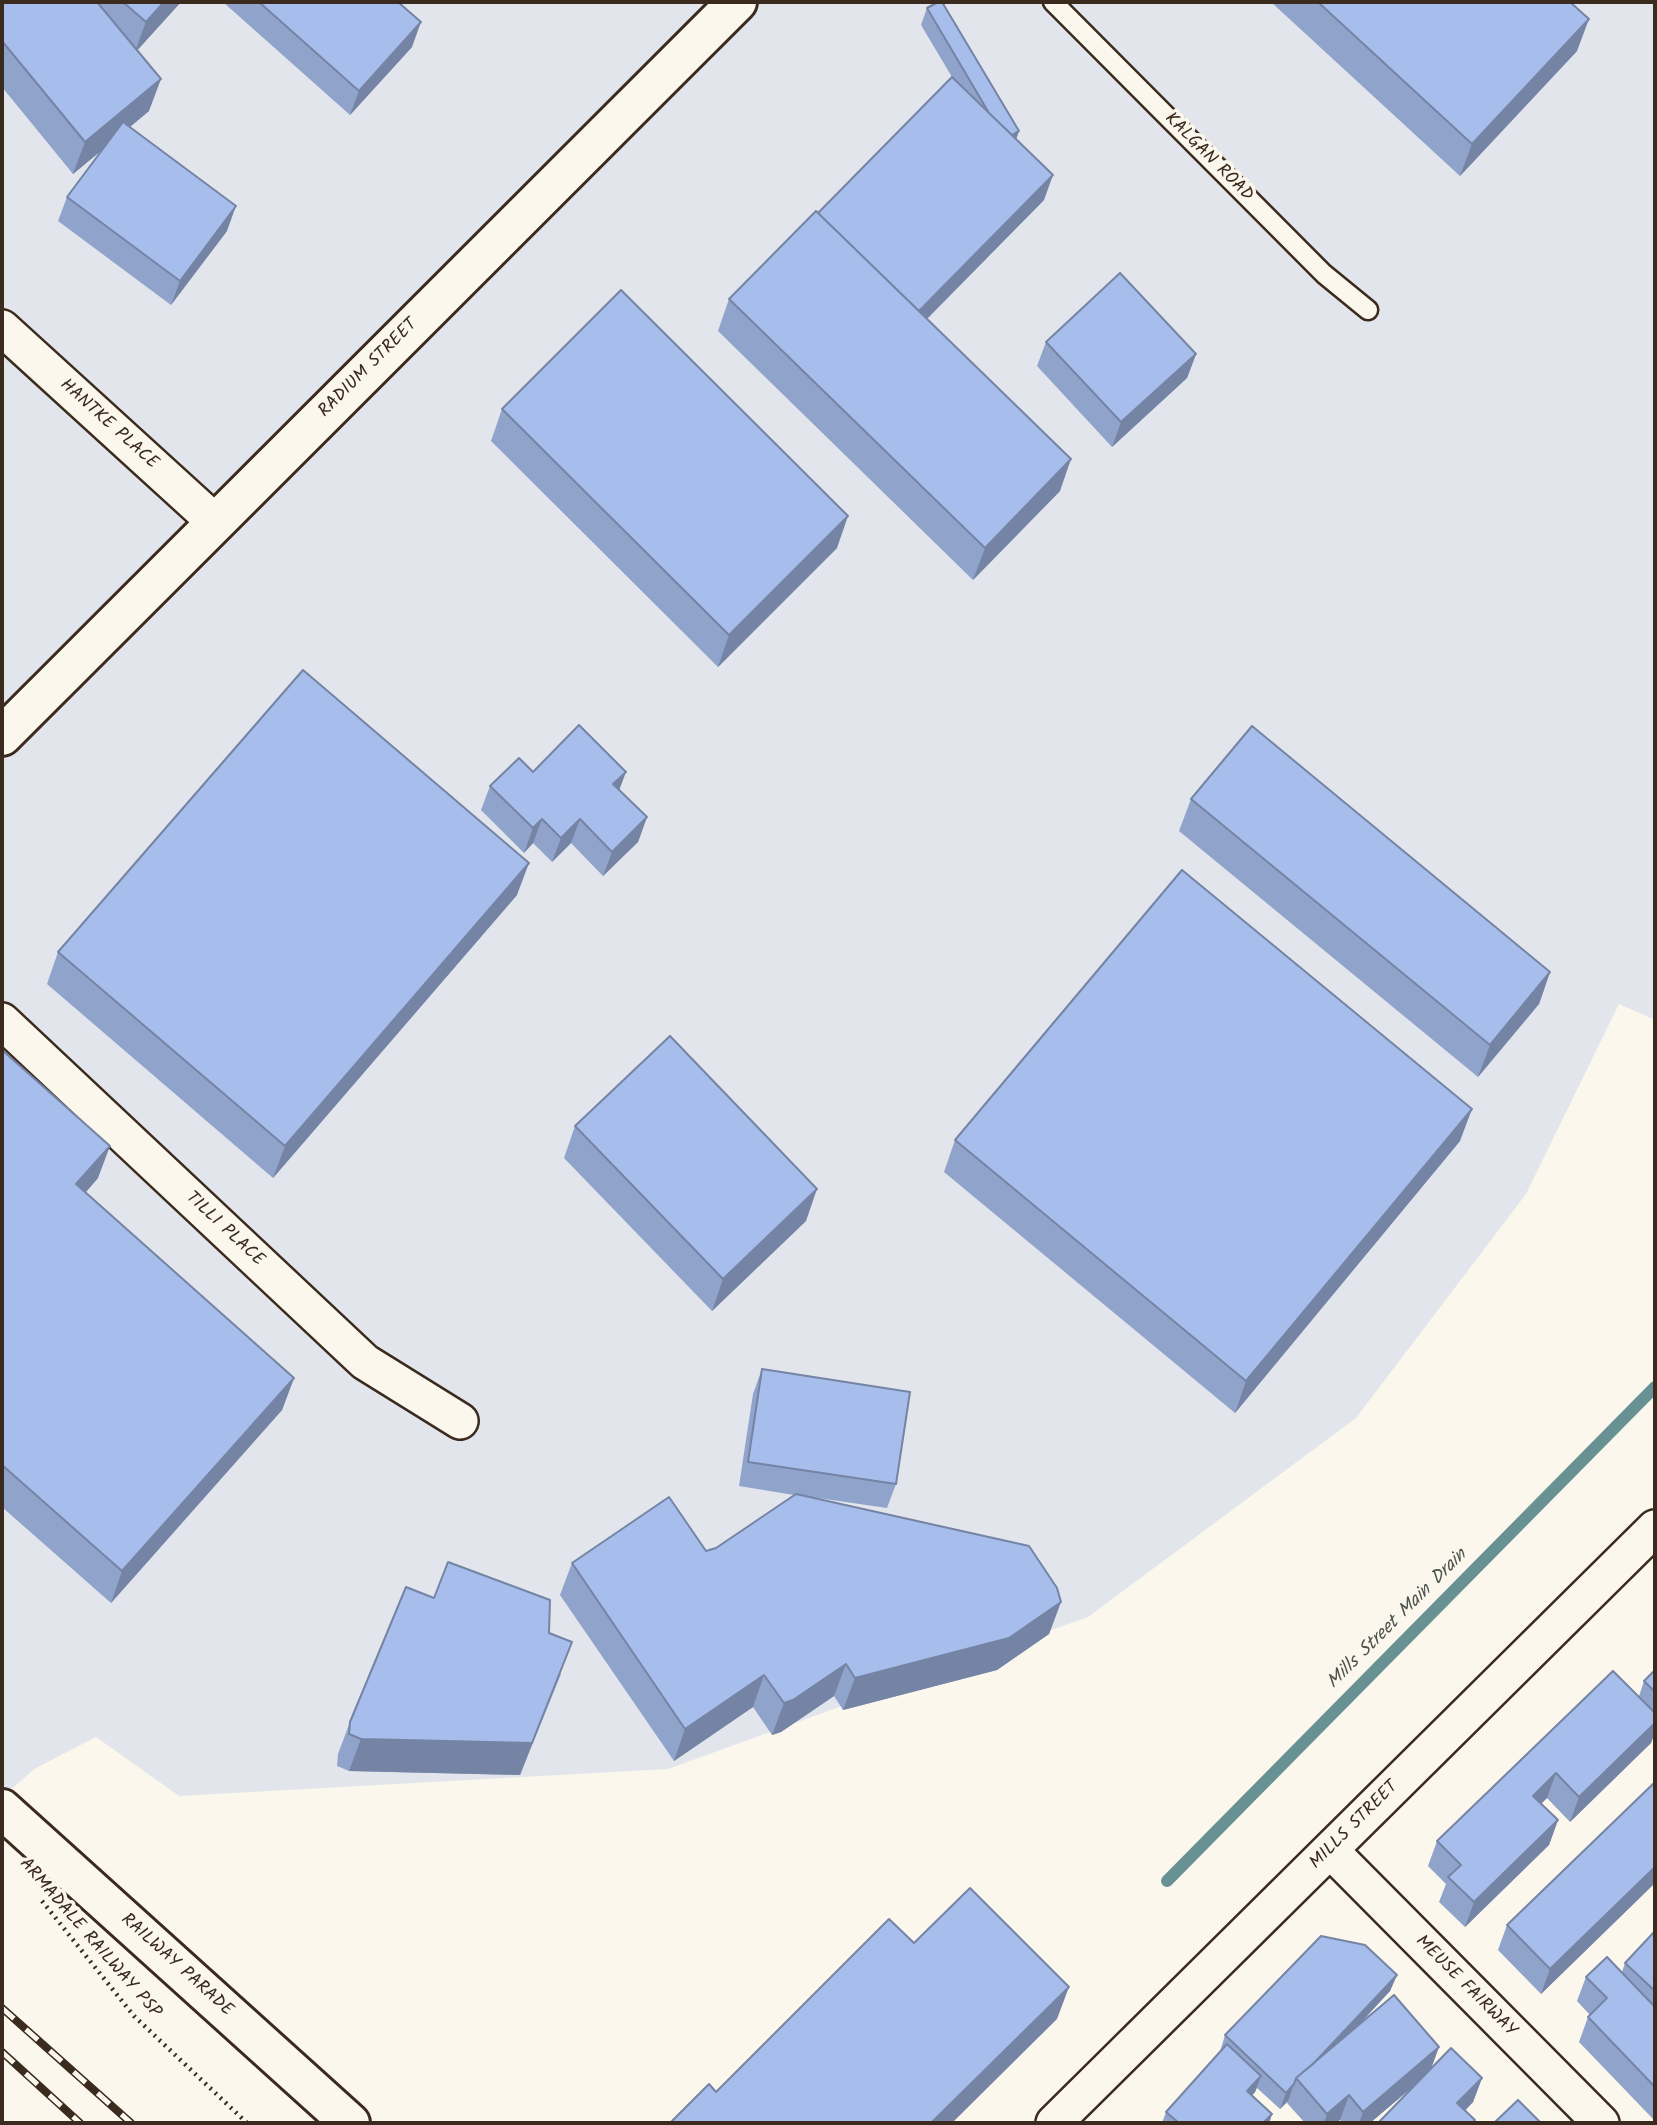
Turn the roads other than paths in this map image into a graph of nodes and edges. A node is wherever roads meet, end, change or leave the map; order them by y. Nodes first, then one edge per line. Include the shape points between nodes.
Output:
1 (737, 2) edge
2 (1053, 2) edge
3 (1368, 310) dead end
4 (2, 328) edge
5 (215, 522) junction
6 (2, 736) edge
7 (2, 1021) edge
8 (460, 1421) dead end
9 (1655, 1528) edge
10 (2, 1809) edge
11 (1330, 1850) junction
12 (350, 2123) edge
13 (1054, 2123) edge
14 (1601, 2123) edge

1 - 5 street, RADIUM STREET
2 - 3 lane, KALGAN ROAD via 1324,274
4 - 5 street, HANTKE PLACE
5 - 6 street, RADIUM STREET
7 - 8 street, TILLI PLACE via 365,1362
9 - 11 street, MILLS STREET
10 - 12 street, RAILWAY PARADE
11 - 13 street, MILLS STREET
11 - 14 street, MEUSE FAIRWAY

